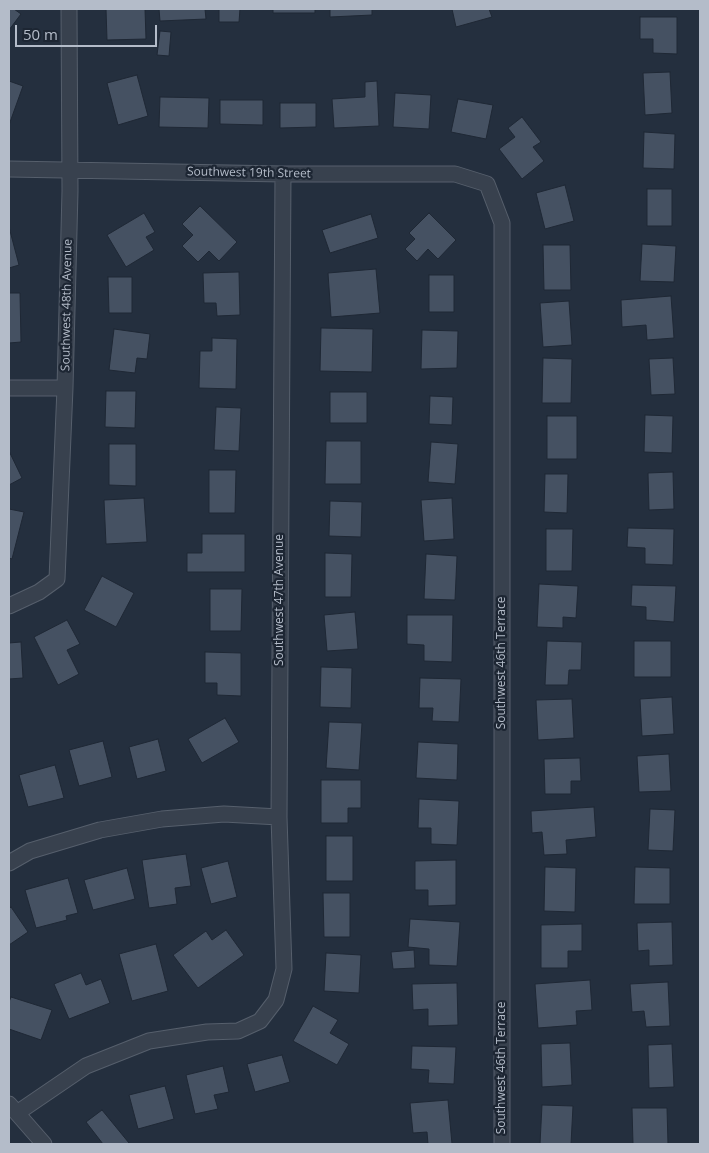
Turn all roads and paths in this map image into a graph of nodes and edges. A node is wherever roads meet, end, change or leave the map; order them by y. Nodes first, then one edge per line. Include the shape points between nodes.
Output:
1 (69, 9) edge
2 (9, 169) edge
3 (70, 169) junction
4 (283, 174) junction
5 (487, 184) joint
6 (9, 388) edge
7 (65, 388) junction
8 (9, 606) edge
9 (279, 817) junction
10 (9, 863) edge
11 (13, 1109) edge
12 (44, 1144) edge
13 (502, 1144) edge

1 - 3 street, Southwest 48th Avenue
2 - 3 street, Southwest 19th Street
3 - 4 street, Southwest 19th Street
3 - 7 street, Southwest 48th Avenue
4 - 5 street, Southwest 19th Street via 455,174
4 - 9 street, Southwest 47th Avenue
5 - 13 street, Southwest 46th Terrace via 502,223
6 - 7 street
7 - 8 street, Southwest 48th Avenue via 57,579 39,592
9 - 10 street via 224,814 100,830 30,851
9 - 11 street, Southwest 47th Avenue via 284,969 276,1000 260,1021 238,1031 149,1041 86,1066
11 - 12 street

